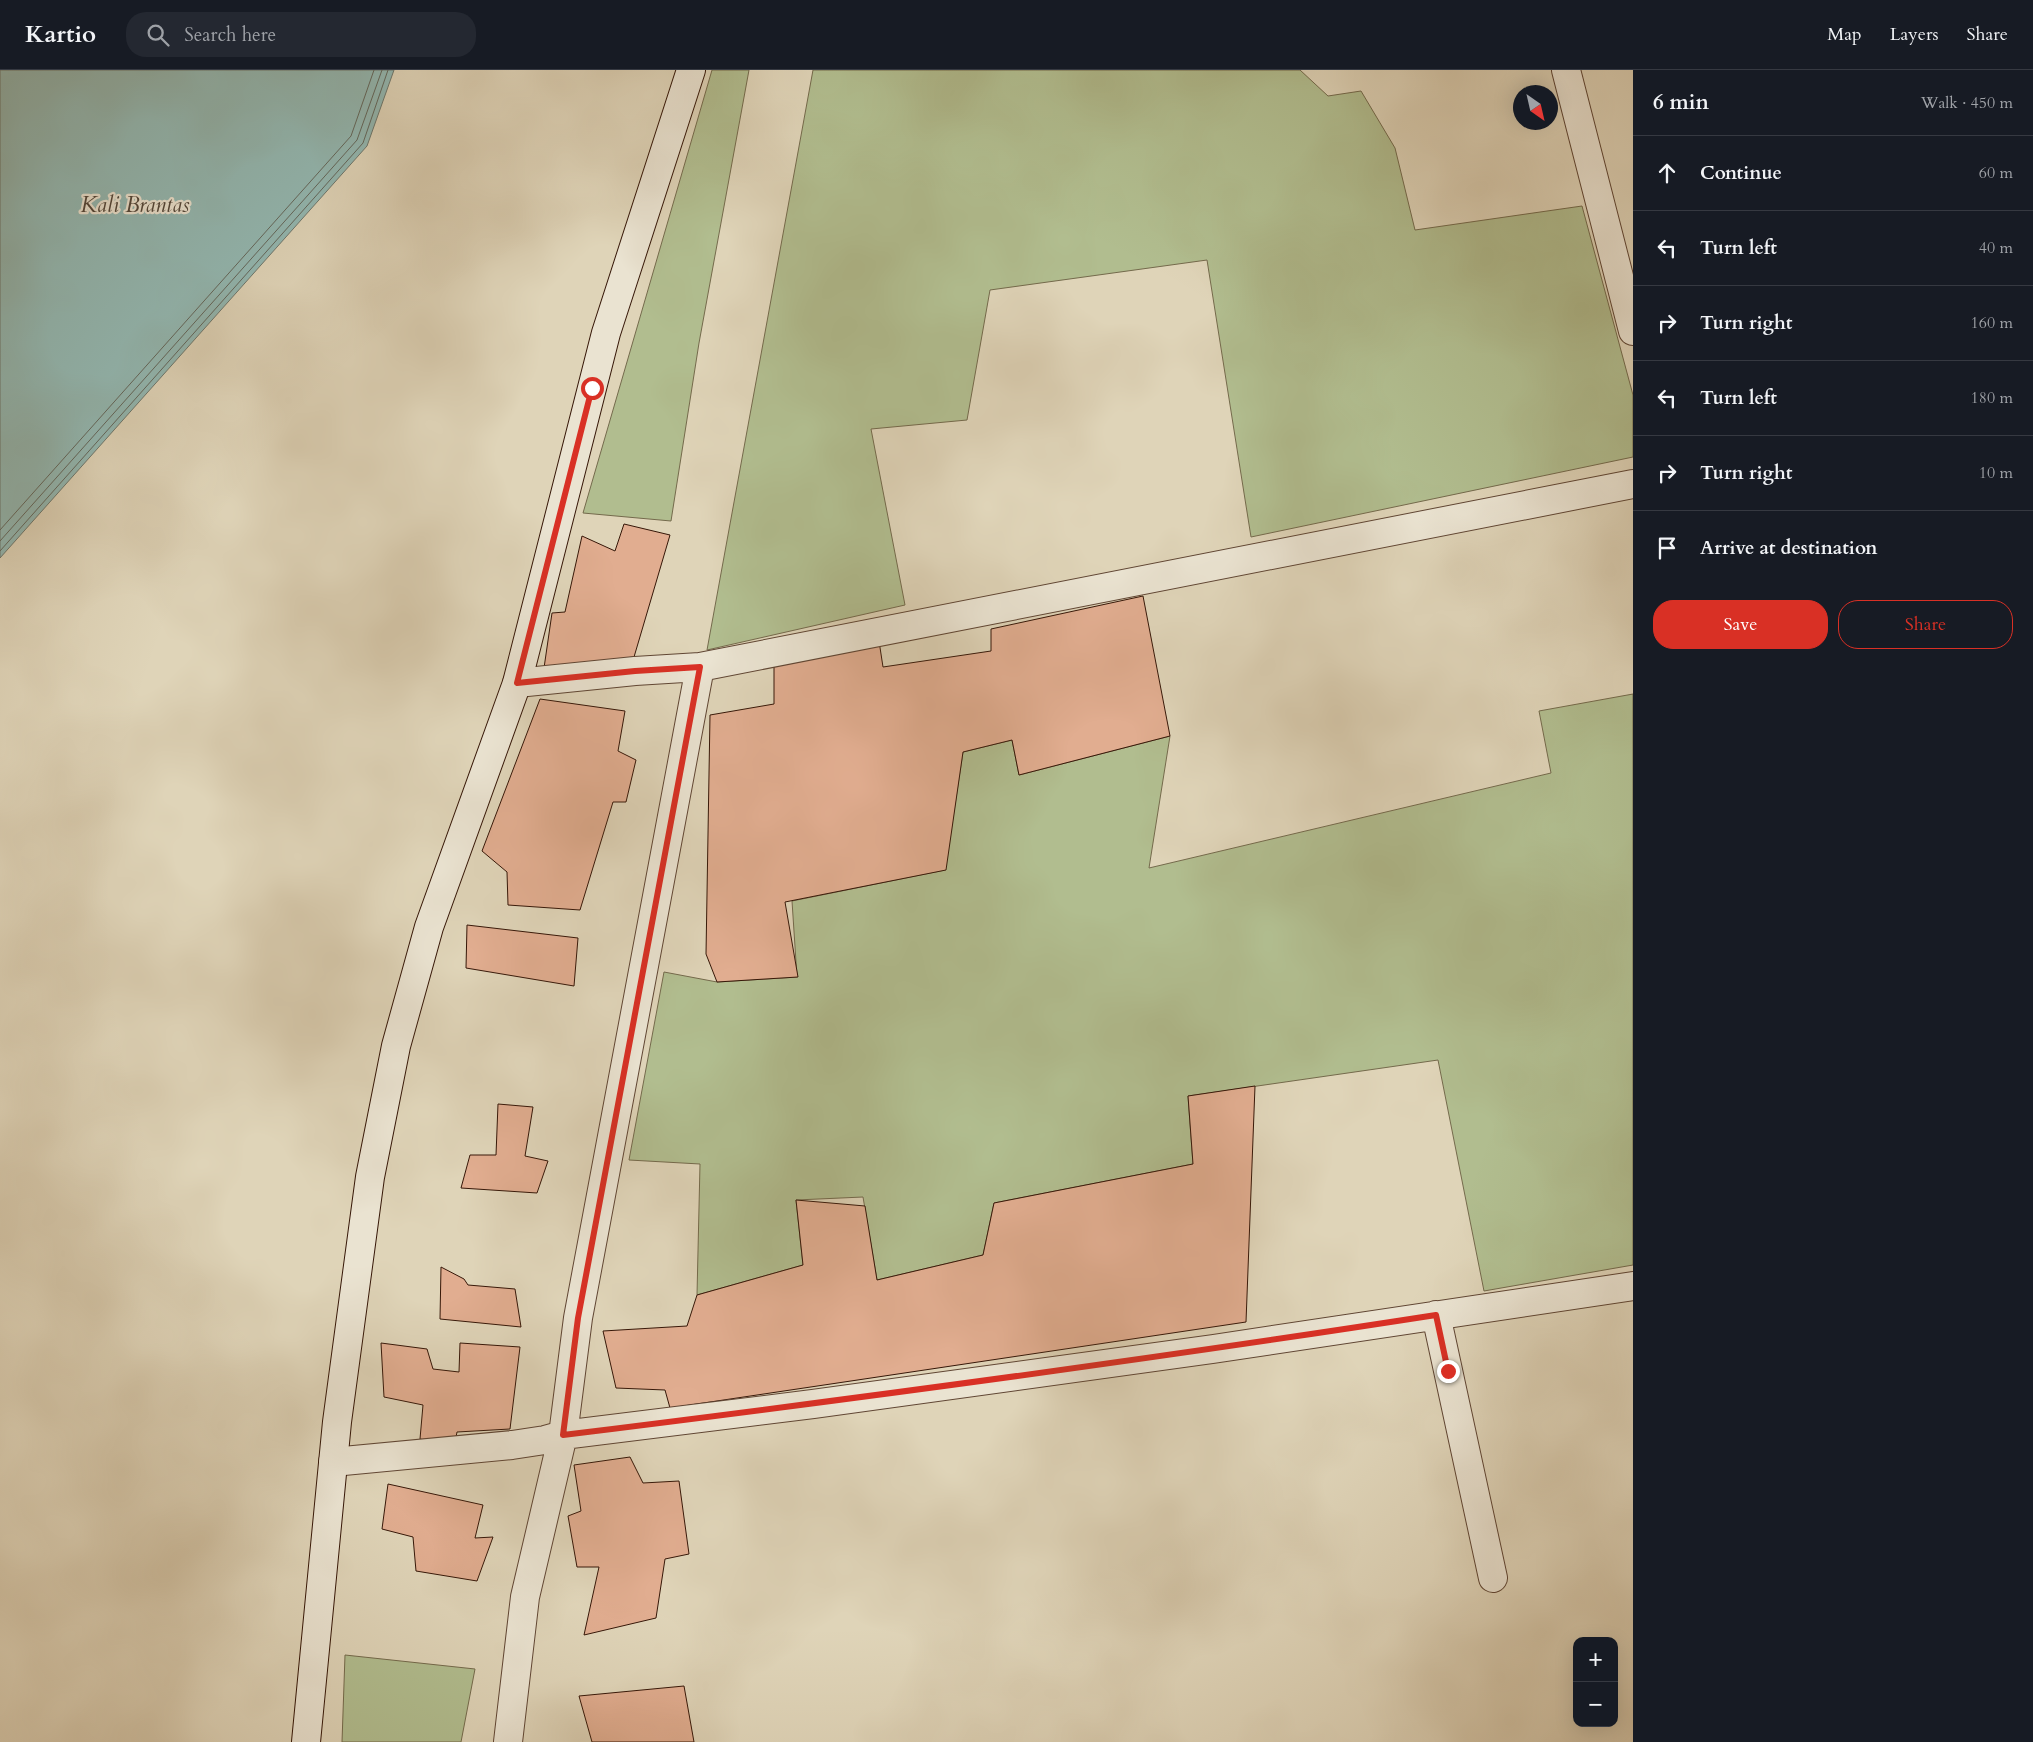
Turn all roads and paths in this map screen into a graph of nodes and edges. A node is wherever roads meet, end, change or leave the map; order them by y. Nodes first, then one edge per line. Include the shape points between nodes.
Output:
1 (691, 70) edge
2 (1566, 70) edge
3 (1633, 331) edge
4 (1633, 484) edge
5 (700, 667) junction
6 (517, 683) junction
7 (1633, 1286) edge
8 (1436, 1315) junction
9 (554, 1438) junction
10 (333, 1462) junction
11 (1493, 1578) dead end
12 (306, 1742) edge
13 (508, 1742) edge

1 - 6 street via 606,333
2 - 3 street
4 - 5 street
5 - 6 street
5 - 9 street
6 - 10 street via 429,928 396,1046 370,1177
7 - 8 street
8 - 9 street via 1203,1351
8 - 11 street
9 - 10 street
9 - 13 street via 525,1597
10 - 12 street

